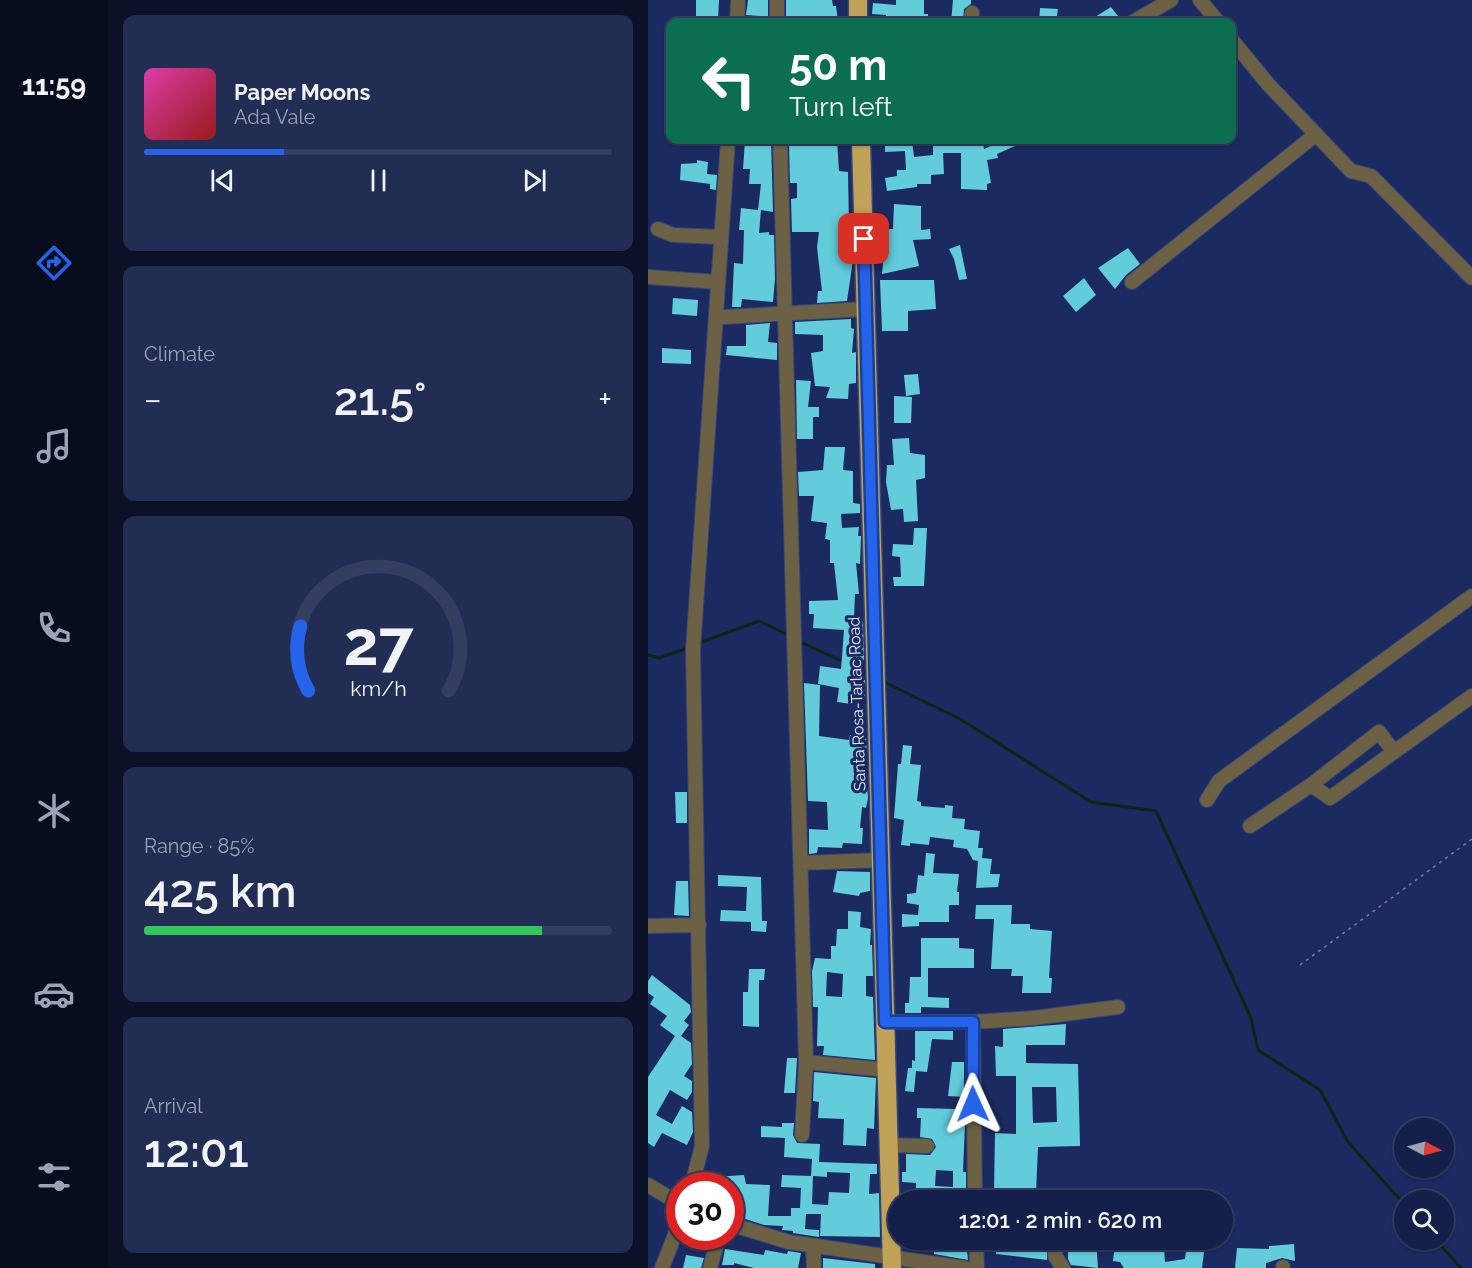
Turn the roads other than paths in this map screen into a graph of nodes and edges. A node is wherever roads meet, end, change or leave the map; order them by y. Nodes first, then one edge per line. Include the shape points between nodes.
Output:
1 (738, 0) edge
2 (777, 0) edge
3 (858, 0) edge
4 (1171, 0) edge
5 (1200, 0) edge
6 (736, 18) edge
7 (777, 18) edge
8 (858, 18) edge
9 (1140, 18) edge
10 (1215, 18) edge
11 (1236, 45) edge
12 (1315, 135) junction
13 (728, 144) edge
14 (780, 144) edge
15 (861, 144) edge
16 (658, 229) dead end
17 (721, 237) junction
18 (648, 277) edge
19 (1472, 278) edge
20 (718, 282) junction
21 (1132, 282) dead end
22 (865, 309) junction
23 (787, 315) junction
24 (723, 317) dead end
25 (1472, 596) edge
26 (1472, 696) edge
27 (1394, 752) junction
28 (1311, 785) junction
29 (1207, 800) dead end
30 (1250, 826) dead end
31 (881, 860) junction
32 (801, 863) junction
33 (699, 925) junction
34 (648, 926) edge
35 (1118, 1007) dead end
36 (885, 1022) junction
37 (973, 1022) junction
38 (806, 1062) junction
39 (887, 1070) junction
40 (802, 1135) dead end
41 (889, 1145) junction
42 (927, 1146) dead end
43 (695, 1172) edge
44 (648, 1185) edge
45 (975, 1190) edge
46 (666, 1196) edge
47 (744, 1228) edge
48 (813, 1246) junction
49 (669, 1250) edge
50 (715, 1250) edge
51 (976, 1250) edge
52 (1055, 1250) edge
53 (892, 1264) edge
54 (662, 1268) edge
55 (710, 1268) edge
56 (814, 1268) edge
57 (965, 1268) edge
58 (977, 1268) edge
59 (1064, 1268) edge

1 - 6 street
2 - 7 street
3 - 8 highway
4 - 9 street
5 - 10 street
11 - 12 street
12 - 19 street via 1351,171 1371,176
12 - 21 street
13 - 17 street
14 - 23 street
15 - 22 highway, Santa Rosa-Tarlac Road
16 - 17 street via 673,235
17 - 20 street
18 - 20 street
20 - 33 street via 693,650
22 - 23 street
22 - 31 highway, Santa Rosa-Tarlac Road
23 - 24 street
23 - 32 street
25 - 29 street via 1219,781
26 - 27 street
27 - 28 street via 1330,798
27 - 28 street via 1379,732
28 - 30 street
31 - 32 street
31 - 36 highway, Santa Rosa-Tarlac Road
32 - 38 street
33 - 34 street
33 - 43 street via 702,1146
35 - 37 street
36 - 37 street
36 - 39 highway, Santa Rosa-Tarlac Road
37 - 45 street
38 - 39 street
38 - 40 street
39 - 41 highway, Santa Rosa-Tarlac Road
41 - 42 street
41 - 53 highway, Santa Rosa-Tarlac Road
44 - 46 street
47 - 48 street
48 - 53 street
48 - 56 street
49 - 54 street
50 - 55 street
51 - 58 street
52 - 59 street
53 - 57 street

